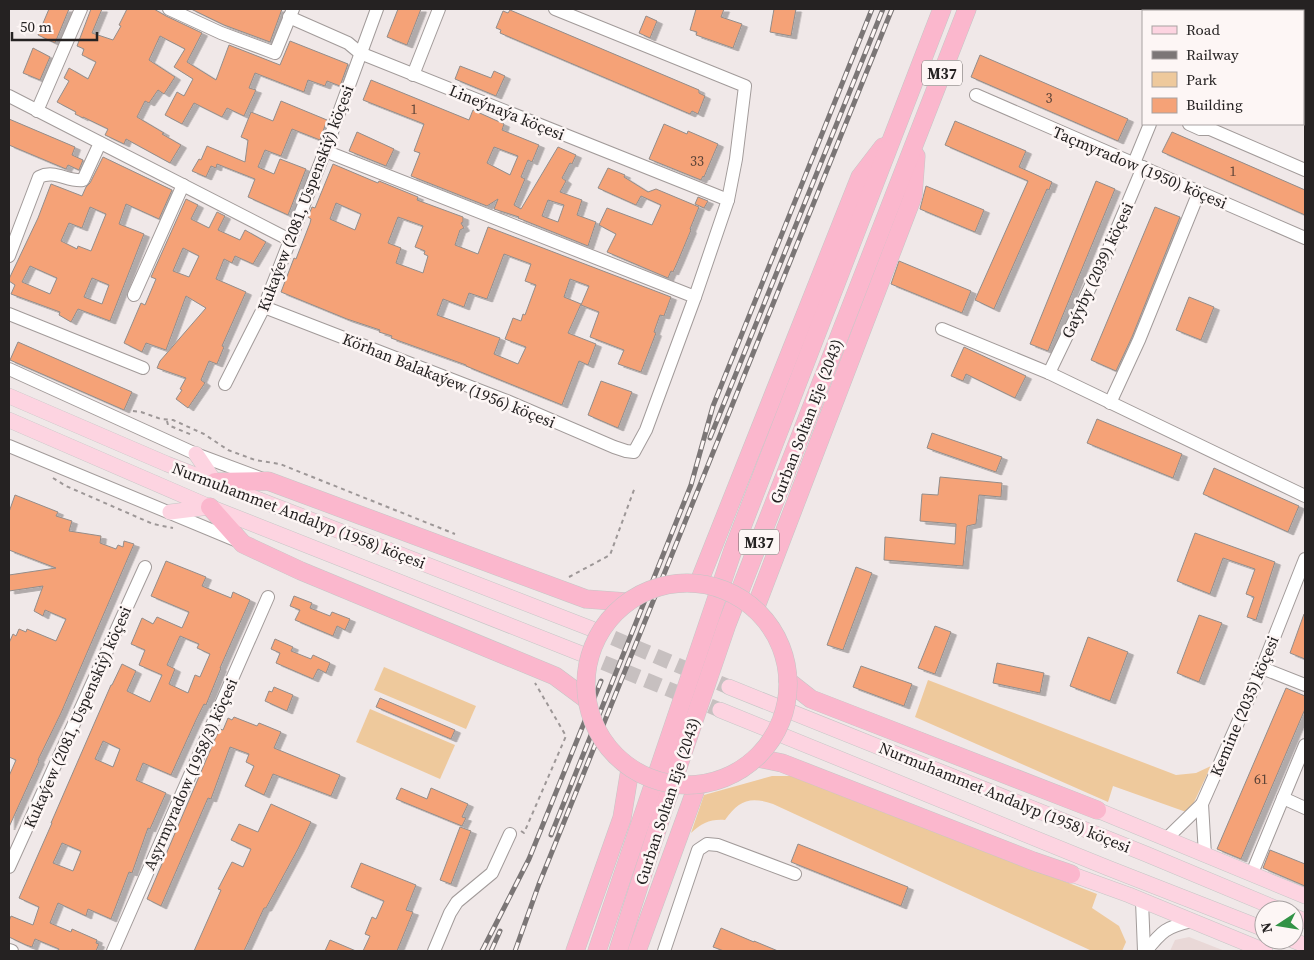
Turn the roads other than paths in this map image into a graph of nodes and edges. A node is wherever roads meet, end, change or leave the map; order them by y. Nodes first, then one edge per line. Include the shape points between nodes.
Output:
1 (81, 9) edge
2 (169, 9) edge
3 (377, 9) edge
4 (439, 9) edge
5 (555, 9) edge
6 (942, 9) edge
7 (967, 9) edge
8 (291, 13) edge
9 (360, 53) junction
10 (413, 75) junction
11 (976, 95) dead end
12 (9, 96) edge
13 (37, 111) junction
14 (1150, 125) edge
15 (1191, 125) edge
16 (1211, 126) edge
17 (894, 133) junction
18 (918, 138) junction
19 (100, 143) junction
20 (325, 150) junction
21 (1139, 165) junction
22 (1305, 170) edge
23 (182, 185) junction
24 (1199, 192) junction
25 (728, 200) junction
26 (1305, 238) edge
27 (290, 240) junction
28 (9, 256) edge
29 (134, 295) dead end
30 (695, 297) junction
31 (264, 307) junction
32 (9, 314) edge
33 (942, 329) dead end
34 (143, 368) dead end
35 (9, 369) edge
36 (1049, 374) junction
37 (225, 384) dead end
38 (9, 396) edge
39 (1110, 403) junction
40 (9, 420) edge
41 (9, 446) edge
42 (196, 454) junction
43 (268, 480) junction
44 (215, 482) junction
45 (1305, 496) edge
46 (210, 507) junction
47 (170, 512) junction
48 (243, 544) junction
49 (1305, 559) edge
50 (145, 567) dead end
51 (699, 582) junction
52 (268, 597) dead end
53 (627, 602) junction
54 (755, 609) junction
55 (592, 629) tunnel mouth
56 (582, 654) tunnel mouth
57 (1262, 668) junction
58 (788, 681) junction
59 (1305, 685) edge
60 (729, 686) tunnel mouth
61 (586, 699) junction
62 (720, 710) tunnel mouth
63 (1305, 745) edge
64 (758, 758) junction
65 (630, 769) junction
66 (697, 786) junction
67 (1283, 798) junction
68 (1202, 804) junction
69 (1305, 808) edge
70 (1097, 810) junction
71 (1141, 829) junction
72 (514, 832) road end
73 (1166, 839) junction
74 (1114, 841) junction
75 (1205, 855) junction
76 (1255, 866) dead end
77 (9, 867) edge
78 (1108, 868) junction
79 (795, 874) dead end
80 (1071, 874) junction
81 (1305, 896) edge
82 (1135, 898) junction
83 (1256, 900) edge
84 (1192, 921) junction
85 (1254, 925) edge
86 (9, 950) edge
87 (12, 951) edge
88 (113, 951) edge
89 (434, 951) edge
90 (574, 951) edge
91 (596, 951) edge
92 (618, 951) edge
93 (637, 951) edge
94 (664, 951) edge
95 (1145, 951) edge
96 (1265, 951) edge

1 - 13 street
2 - 8 street via 275,53
3 - 9 street, Kukaýew (2081, Uspenskiý) köçesi
4 - 10 street
5 - 25 street via 745,86
6 - 17 highway, Gurban Soltan Eje (2043) / M37
7 - 18 highway, Gurban Soltan Eje (2043) / M37
8 - 9 street, Lineýnaýa köçesi via 348,43
9 - 10 street, Lineýnaýa köçesi
9 - 20 street, Kukaýew (2081, Uspenskiý) köçesi
10 - 25 street, Lineýnaýa köçesi
11 - 21 street, Taçmyradow (1950) köçesi
12 - 13 street
13 - 19 street
14 - 21 street, Gaýyby (2039) köçesi
15 - 16 street via 1200,130
16 - 22 street
17 - 51 highway via 860,177
17 - 91 highway, Gurban Soltan Eje (2043) / M37 via 733,550
18 - 54 highway via 913,196
18 - 92 highway, Gurban Soltan Eje (2043) / M37 via 727,624
19 - 23 street
19 - 28 street via 82,180 53,173 39,177
20 - 27 street, Kukaýew (2081, Uspenskiý) köçesi
20 - 30 street
21 - 24 street, Taçmyradow (1950) köçesi
21 - 36 street, Gaýyby (2039) köçesi via 1109,248
23 - 27 street
23 - 29 street
24 - 26 street, Taçmyradow (1950) köçesi
24 - 39 street
25 - 30 street
27 - 31 street, Kukaýew (2081, Uspenskiý) köçesi
30 - 31 street, Körhan Balakaýew (1956) köçesi via 646,430 634,452
31 - 37 street, Kukaýew (2081, Uspenskiý) köçesi
32 - 34 street
33 - 36 street
35 - 42 street
36 - 39 street
38 - 44 main road, Nurmuhammet Andalyp (1958) köçesi
39 - 45 street
40 - 46 main road, Nurmuhammet Andalyp (1958) köçesi
41 - 47 street
42 - 43 street
42 - 44 main road
43 - 44 highway
43 - 53 highway via 586,599
44 - 55 main road, Nurmuhammet Andalyp (1958) köçesi
46 - 47 main road
46 - 48 highway
46 - 56 main road, Nurmuhammet Andalyp (1958) köçesi
47 - 48 street
48 - 61 highway via 555,676
49 - 57 street, Kemine (2035) köçesi
50 - 77 street, Kukaýew (2081, Uspenskiý) köçesi
51 - 53 highway, bridge via 653,588
51 - 54 highway, bridge via 725,590
52 - 88 street, Aşyrmyradow (1958/3) köçesi
53 - 61 highway, bridge via 598,635 590,655
54 - 58 highway, bridge via 772,630 784,656
57 - 59 street
57 - 68 street, Kemine (2035) köçesi
58 - 64 highway, bridge via 785,713 774,737
58 - 70 highway via 811,699
60 - 74 main road, Nurmuhammet Andalyp (1958) köçesi
61 - 65 highway, bridge via 597,731 611,752
62 - 78 main road, Nurmuhammet Andalyp (1958) köçesi
63 - 67 street
64 - 66 highway, bridge via 737,774
64 - 80 highway via 782,763
65 - 66 highway, bridge via 650,780 673,786
65 - 90 highway via 622,818
66 - 93 highway
67 - 69 street
67 - 76 street
68 - 73 street
68 - 75 street, Kemine (2035) köçesi
70 - 71 main road
70 - 74 main road
71 - 73 main road
71 - 74 main road
72 - 89 street via 492,873 457,902
73 - 75 main road
74 - 83 main road, Nurmuhammet Andalyp (1958) köçesi
75 - 81 main road
78 - 80 main road
78 - 82 main road
78 - 85 main road, Nurmuhammet Andalyp (1958) köçesi
79 - 94 street via 718,845 707,844 698,850
80 - 82 main road
82 - 84 main road
82 - 95 street
84 - 95 street via 1169,927
84 - 96 main road
86 - 87 street

